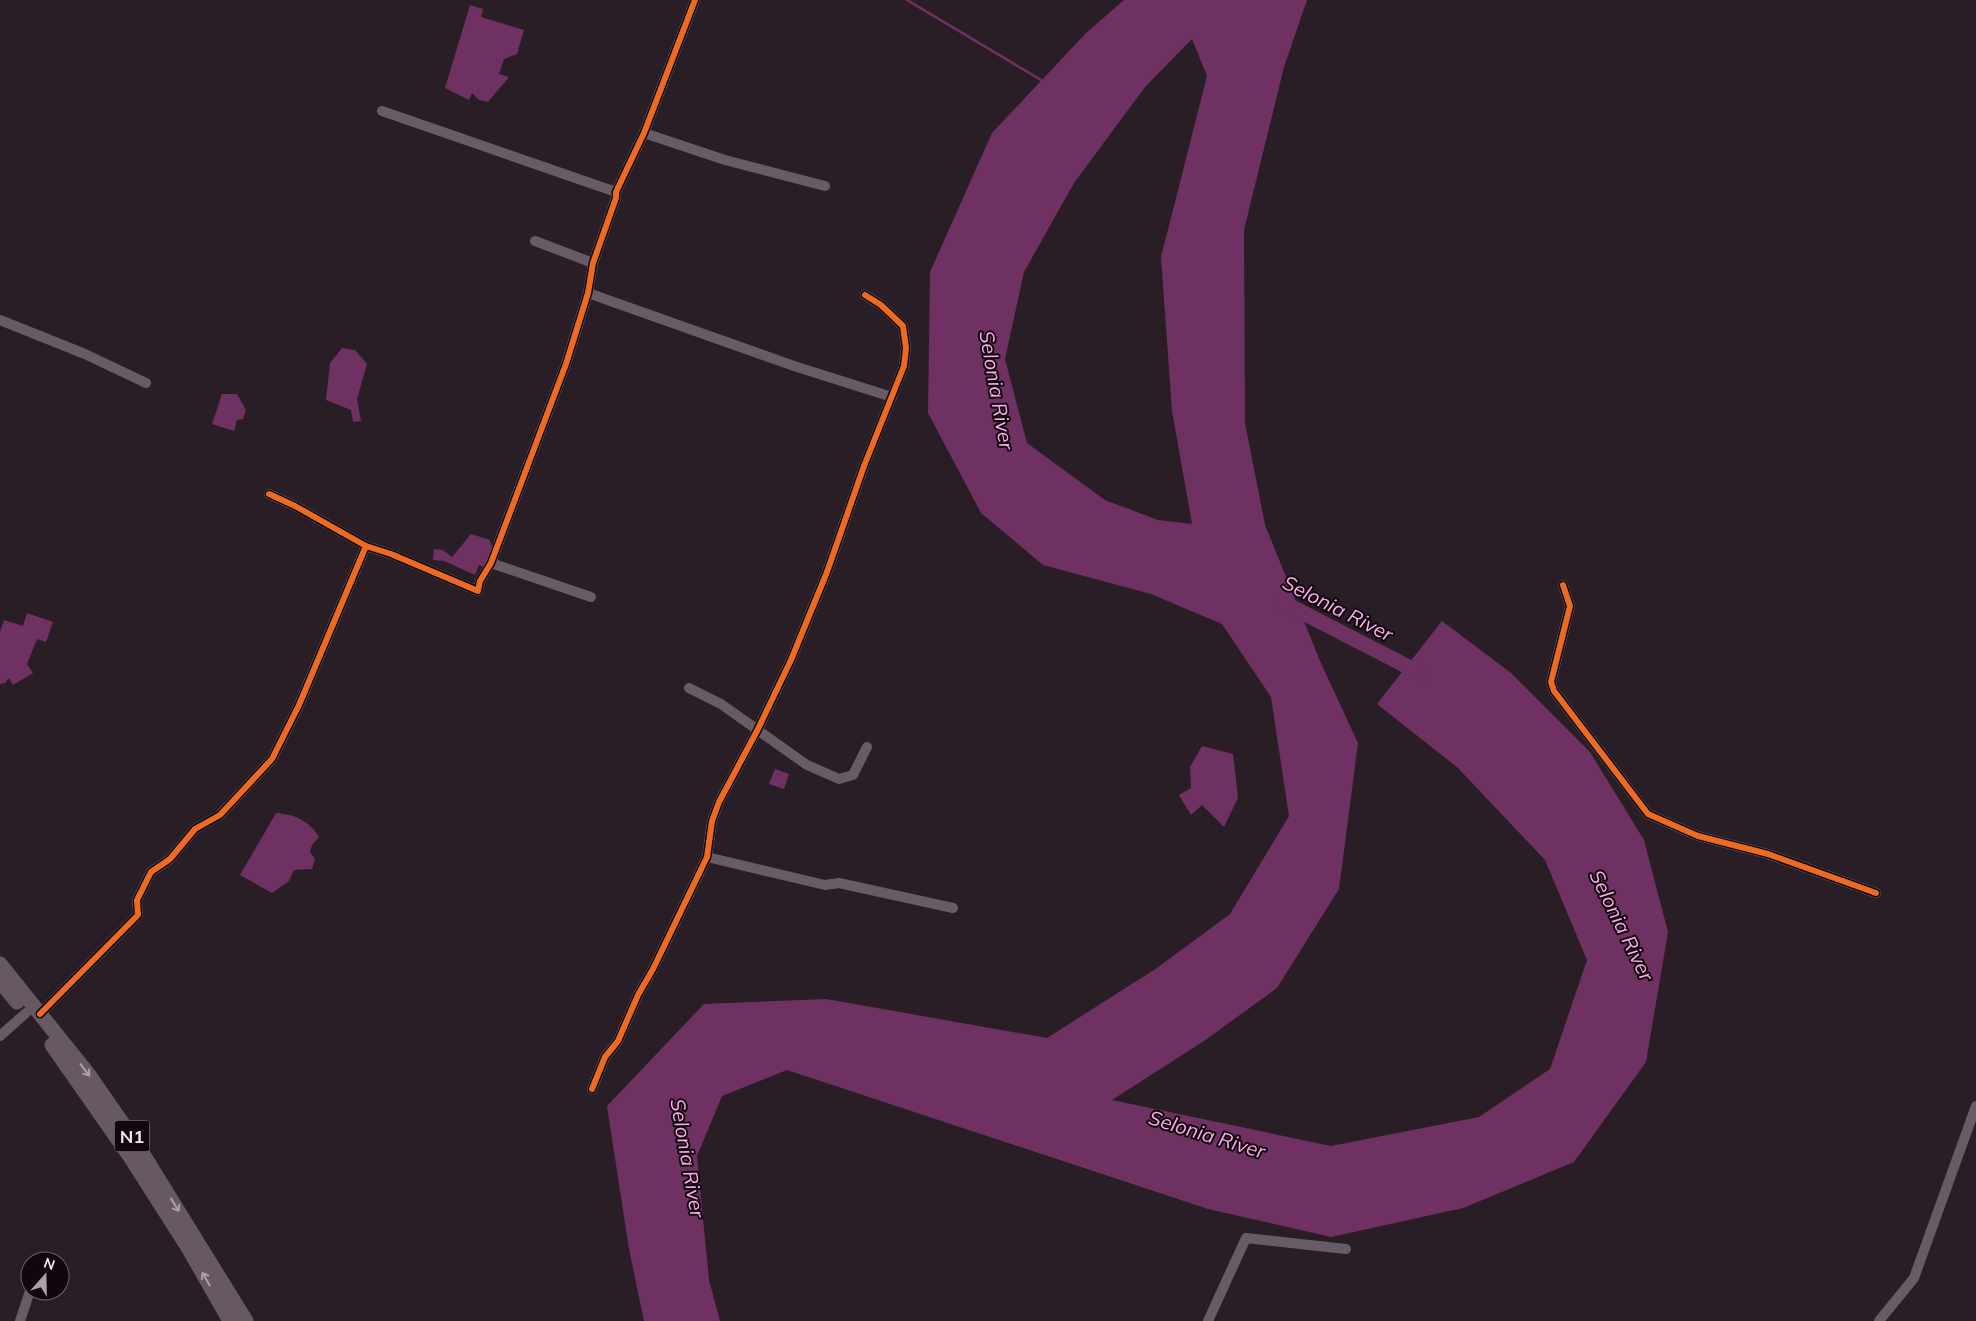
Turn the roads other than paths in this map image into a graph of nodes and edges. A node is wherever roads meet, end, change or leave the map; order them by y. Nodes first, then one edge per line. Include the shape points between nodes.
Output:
1 (695, 0) edge
2 (382, 111) dead end
3 (644, 134) junction
4 (825, 186) dead end
5 (616, 192) junction
6 (535, 242) dead end
7 (592, 263) junction
8 (588, 293) junction
9 (865, 296) dead end
10 (0, 320) edge
11 (146, 383) dead end
12 (892, 397) junction
13 (269, 494) dead end
14 (366, 546) junction
15 (491, 562) junction
16 (1563, 585) dead end
17 (591, 597) dead end
18 (689, 688) dead end
19 (758, 730) junction
20 (867, 747) dead end
21 (707, 857) junction
22 (1876, 893) dead end
23 (954, 908) dead end
24 (0, 964) edge
25 (0, 981) edge
26 (33, 1013) junction
27 (0, 1036) edge
28 (592, 1089) dead end
29 (1976, 1106) edge
30 (1346, 1249) dead end
31 (27, 1301) edge
32 (20, 1321) edge
33 (230, 1321) edge
34 (246, 1321) edge
35 (1208, 1321) edge
36 (1879, 1321) edge

1 - 3 street
2 - 5 street
3 - 4 street via 724,160
3 - 5 street
5 - 7 street
6 - 7 street
7 - 8 street
8 - 12 street
8 - 15 street via 566,364
9 - 12 street via 881,305 903,326 904,366
10 - 11 street
12 - 19 street via 827,572
13 - 14 street
14 - 15 street via 478,591
14 - 26 street via 300,705 272,759 220,815 195,829 170,859 151,872 137,900 138,915
15 - 17 street
16 - 22 street via 1570,606 1550,682 1648,814 1698,836 1768,854
18 - 19 street via 721,704
19 - 20 street via 807,765 839,779 853,775
19 - 21 street via 719,802 712,821
21 - 23 street via 825,885 838,883
21 - 28 street via 618,1041 605,1057
24 - 26 highway, N1
25 - 26 highway, N1
26 - 27 street
33 -> 26 highway, N1 via 131,1158
26 -> 34 highway, N1 via 89,1075 136,1143
29 - 36 street via 1914,1278
30 - 35 street via 1246,1238
31 - 32 street

